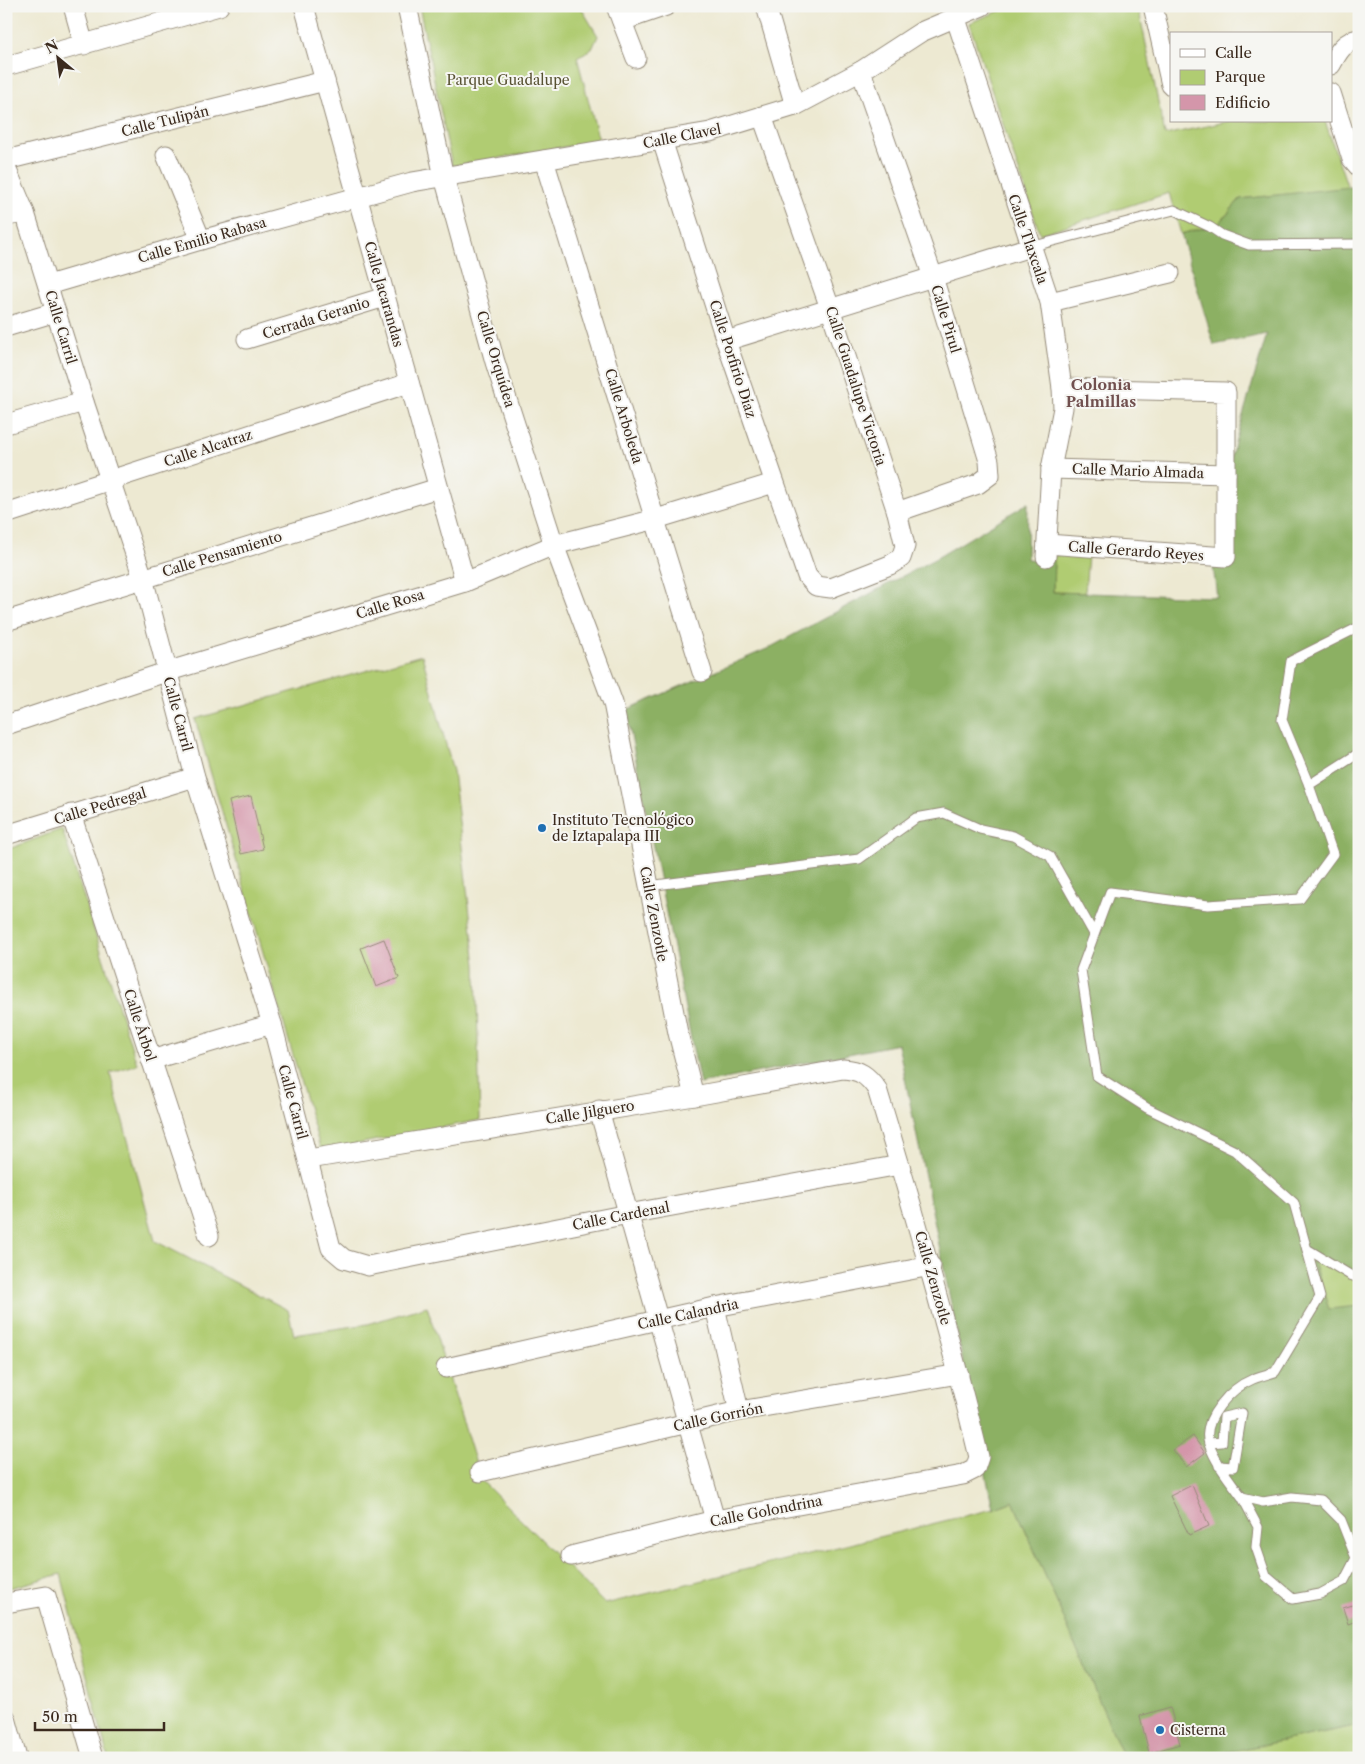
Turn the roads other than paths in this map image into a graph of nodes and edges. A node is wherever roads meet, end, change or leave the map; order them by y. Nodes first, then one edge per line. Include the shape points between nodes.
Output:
1 (73, 6) edge
2 (219, 6) edge
3 (304, 6) edge
4 (407, 6) edge
5 (666, 6) edge
6 (766, 6) edge
7 (982, 6) edge
8 (1153, 6) edge
9 (619, 14) edge
10 (955, 16) junction
11 (1359, 39) edge
12 (84, 45) junction
13 (636, 58) dead end
14 (1332, 63) edge
15 (6, 66) edge
16 (861, 71) junction
17 (325, 81) junction
18 (1170, 81) edge
19 (1332, 96) edge
20 (795, 106) junction
21 (762, 116) junction
22 (662, 140) junction
23 (166, 155) dead end
24 (6, 160) edge
25 (544, 160) junction
26 (1359, 167) edge
27 (6, 168) edge
28 (444, 176) junction
29 (357, 197) junction
30 (25, 213) junction
31 (6, 216) edge
32 (201, 240) junction
33 (1359, 244) edge
34 (1030, 247) junction
35 (1170, 273) dead end
36 (933, 276) junction
37 (48, 285) junction
38 (385, 297) junction
39 (1050, 302) junction
40 (830, 308) junction
41 (56, 312) junction
42 (6, 327) edge
43 (247, 340) dead end
44 (726, 341) junction
45 (409, 383) junction
46 (1062, 388) junction
47 (84, 402) junction
48 (6, 424) edge
49 (1051, 469) junction
50 (1226, 474) junction
51 (110, 480) junction
52 (774, 483) junction
53 (438, 488) junction
54 (897, 512) junction
55 (6, 514) edge
56 (656, 519) junction
57 (554, 545) junction
58 (1046, 550) joint
59 (806, 576) joint
60 (143, 578) junction
61 (465, 582) junction
62 (6, 621) edge
63 (1359, 627) edge
64 (166, 672) junction
65 (702, 672) dead end
66 (613, 703) joint
67 (6, 725) edge
68 (1359, 753) edge
69 (195, 778) junction
70 (1309, 785) junction
71 (71, 814) junction
72 (6, 835) edge
73 (648, 886) junction
74 (1094, 934) junction
75 (272, 1024) junction
76 (151, 1060) junction
77 (869, 1078) joint
78 (694, 1096) junction
79 (599, 1110) junction
80 (309, 1159) junction
81 (900, 1165) junction
82 (628, 1214) junction
83 (209, 1236) dead end
84 (1307, 1249) junction
85 (344, 1258) joint
86 (931, 1266) junction
87 (1359, 1278) edge
88 (715, 1307) junction
89 (658, 1320) junction
90 (446, 1368) dead end
91 (959, 1374) junction
92 (739, 1411) junction
93 (686, 1423) junction
94 (1209, 1443) junction
95 (1219, 1466) junction
96 (480, 1472) dead end
97 (963, 1475) joint
98 (1242, 1497) junction
99 (715, 1520) junction
100 (572, 1556) dead end
101 (6, 1604) edge
102 (6, 1718) edge
103 (17, 1758) edge
104 (93, 1758) edge

1 - 12 street
2 - 12 street
3 - 17 street, Calle Jacarandas
4 - 28 street, Calle Orquídea
5 - 9 street
6 - 20 street
7 - 10 street, Calle Clavel
8 - 18 street
9 - 13 street
10 - 16 street, Calle Clavel via 922,32
10 - 34 street, Calle Tlaxcala
11 - 14 street via 1340,48
12 - 15 street
16 - 20 street, Calle Clavel
16 - 36 street, Calle Pirul
17 - 24 street, Calle Tulipán
17 - 29 street, Calle Jacarandas
19 - 26 street via 1352,159
20 - 21 street, Calle Clavel
21 - 22 street, Calle Clavel via 710,132
21 - 40 street, Calle Guadalupe Victoria
22 - 25 street, Calle Clavel
22 - 44 street, Calle Porfirio Díaz
23 - 32 street
25 - 28 street, Calle Clavel
25 - 56 street, Calle Arboleda
27 - 30 street, Calle Carril
28 - 29 street, Calle Clavel
28 - 57 street, Calle Orquídea via 495,362
29 - 32 street, Calle Emilio Rabasa
29 - 38 street, Calle Jacarandas
30 - 31 street
30 - 37 street, Calle Carril
32 - 37 street, Calle Emilio Rabasa
33 - 34 lane via 1249,245 1174,210
34 - 36 street
34 - 39 street, Calle Tlaxcala
35 - 39 street
36 - 40 street
36 - 54 street, Calle Pirul via 989,461 990,476 978,484
37 - 41 street, Calle Carril
38 - 43 street, Cerrada Geranio
38 - 45 street, Calle Jacarandas
39 - 46 street, Calle Tlaxcala
40 - 44 street
40 - 54 street, Calle Guadalupe Victoria
41 - 42 street
41 - 47 street, Calle Carril
44 - 52 street, Calle Porfirio Díaz
45 - 51 street, Calle Alcatraz
45 - 53 street, Calle Jacarandas
46 - 49 street, Calle Tlaxcala via 1063,408
46 - 50 street via 1226,392
47 - 48 street
47 - 51 street, Calle Carril
49 - 50 street, Calle Mario Almada
49 - 58 street, Calle Tlaxcala
50 - 58 street, Calle Gerardo Reyes via 1226,558
51 - 55 street, Calle Alcatraz
51 - 60 street, Calle Carril
52 - 56 street, Calle Rosa
52 - 59 street, Calle Porfirio Díaz
53 - 60 street, Calle Pensamiento
53 - 61 street, Calle Jacarandas
54 - 59 street, Calle Guadalupe Victoria via 905,546 901,558 831,588 816,586
56 - 57 street, Calle Rosa
56 - 65 street, Calle Arboleda
57 - 61 street, Calle Rosa
57 - 66 street, Calle Orquídea
60 - 62 street, Calle Pensamiento
60 - 64 street, Calle Carril
61 - 64 street, Calle Rosa
63 - 70 lane via 1291,661 1282,720
64 - 67 street, Calle Rosa
64 - 69 street, Calle Carril
66 - 73 street, Calle Zenzotle
68 - 70 lane
69 - 71 street, Calle Pedregal
69 - 75 street, Calle Carril
70 - 74 lane via 1334,854 1300,899 1208,905 1110,892
71 - 72 street, Calle Pedregal
71 - 76 street, Calle Árbol
73 - 74 lane via 859,860 916,818 944,813 980,828 1013,836 1050,856
73 - 78 street, Calle Zenzotle
74 - 84 lane via 1080,970 1097,1076 1147,1108 1235,1151 1294,1203
75 - 76 street
75 - 80 street, Calle Carril
76 - 83 street, Calle Árbol
77 - 78 street, Calle Jilguero via 858,1070 842,1069
77 - 81 street, Calle Zenzotle via 877,1089
78 - 79 street, Calle Jilguero
79 - 80 street, Calle Jilguero
79 - 82 street
80 - 85 street, Calle Carril via 331,1248
81 - 82 street, Calle Cardenal
81 - 86 street, Calle Zenzotle
82 - 85 street, Calle Cardenal via 368,1266
82 - 89 street
84 - 87 lane
84 - 94 lane via 1320,1297 1275,1372 1252,1379 1233,1391 1208,1424
86 - 88 street, Calle Calandria
86 - 91 street, Calle Zenzotle
88 - 89 street, Calle Calandria
88 - 92 street
89 - 90 street, Calle Calandria
89 - 93 street
91 - 92 street, Calle Gorrión
91 - 97 street, Calle Zenzotle via 979,1457 975,1469
92 - 93 street, Calle Gorrión
93 - 96 street, Calle Gorrión
93 - 99 street
94 - 95 lane
94 - 95 lane via 1222,1442 1224,1417 1242,1413 1233,1467
95 - 98 lane
97 - 99 street, Calle Golondrina
98 - 98 lane via 1263,1502 1292,1497 1321,1500 1341,1520 1356,1558 1344,1580 1320,1594 1293,1599 1266,1576 1256,1547 1258,1527
99 - 100 street, Calle Golondrina
101 - 104 street via 46,1596
102 - 103 street

